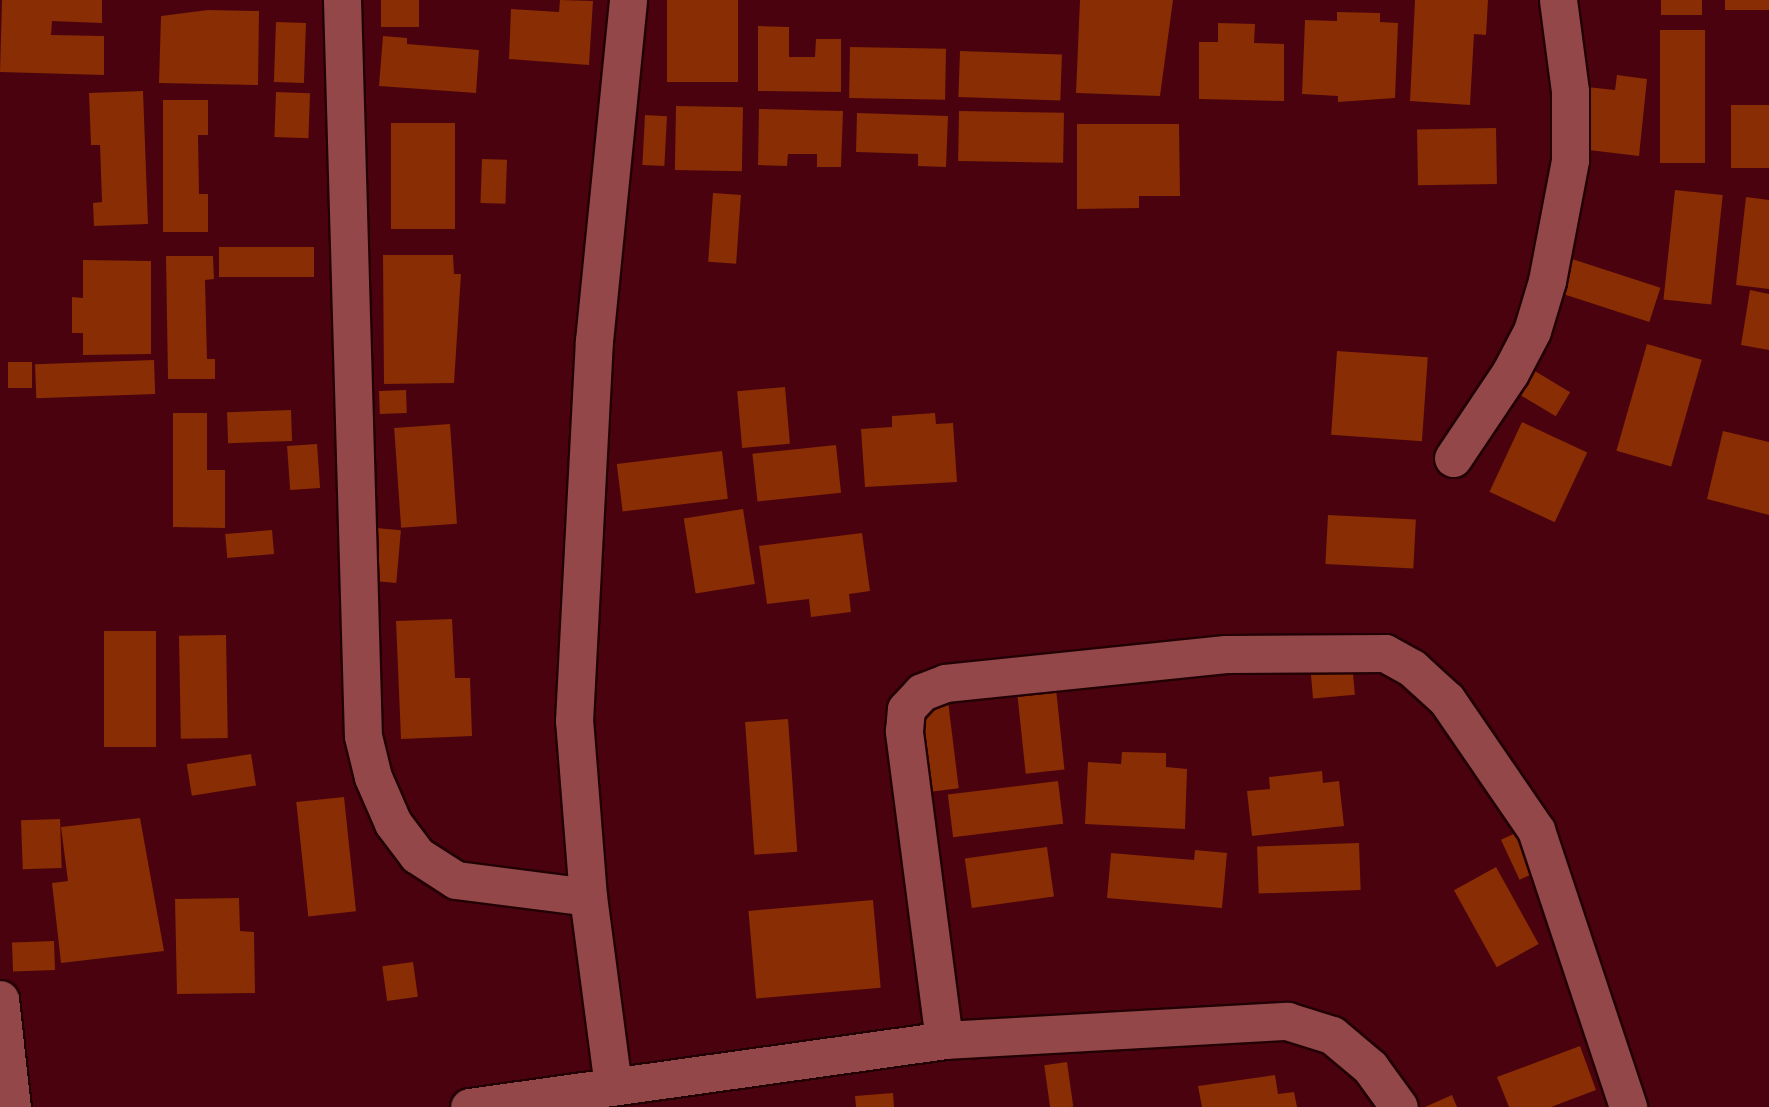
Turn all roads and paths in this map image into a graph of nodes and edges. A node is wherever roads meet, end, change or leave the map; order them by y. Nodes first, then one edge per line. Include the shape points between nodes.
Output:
1 (342, 0) edge
2 (628, 0) edge
3 (1558, 0) edge
4 (1453, 458) dead end
5 (588, 897) junction
6 (0, 999) edge
7 (944, 1040) junction
8 (613, 1086) junction
9 (12, 1107) edge
10 (469, 1107) edge
11 (1399, 1107) edge
12 (1628, 1107) edge

1 - 5 street via 362,736 373,777 393,823 417,855 456,880
2 - 5 street via 594,341 574,721
3 - 4 street via 1570,91 1570,160 1547,281 1532,331 1510,373
5 - 8 street
6 - 9 street
7 - 8 street
7 - 11 street via 1287,1021 1332,1035 1370,1067
7 - 12 street via 904,731 906,709 922,692 945,683 1226,654 1385,653 1412,668 1447,699 1536,830
8 - 10 street

